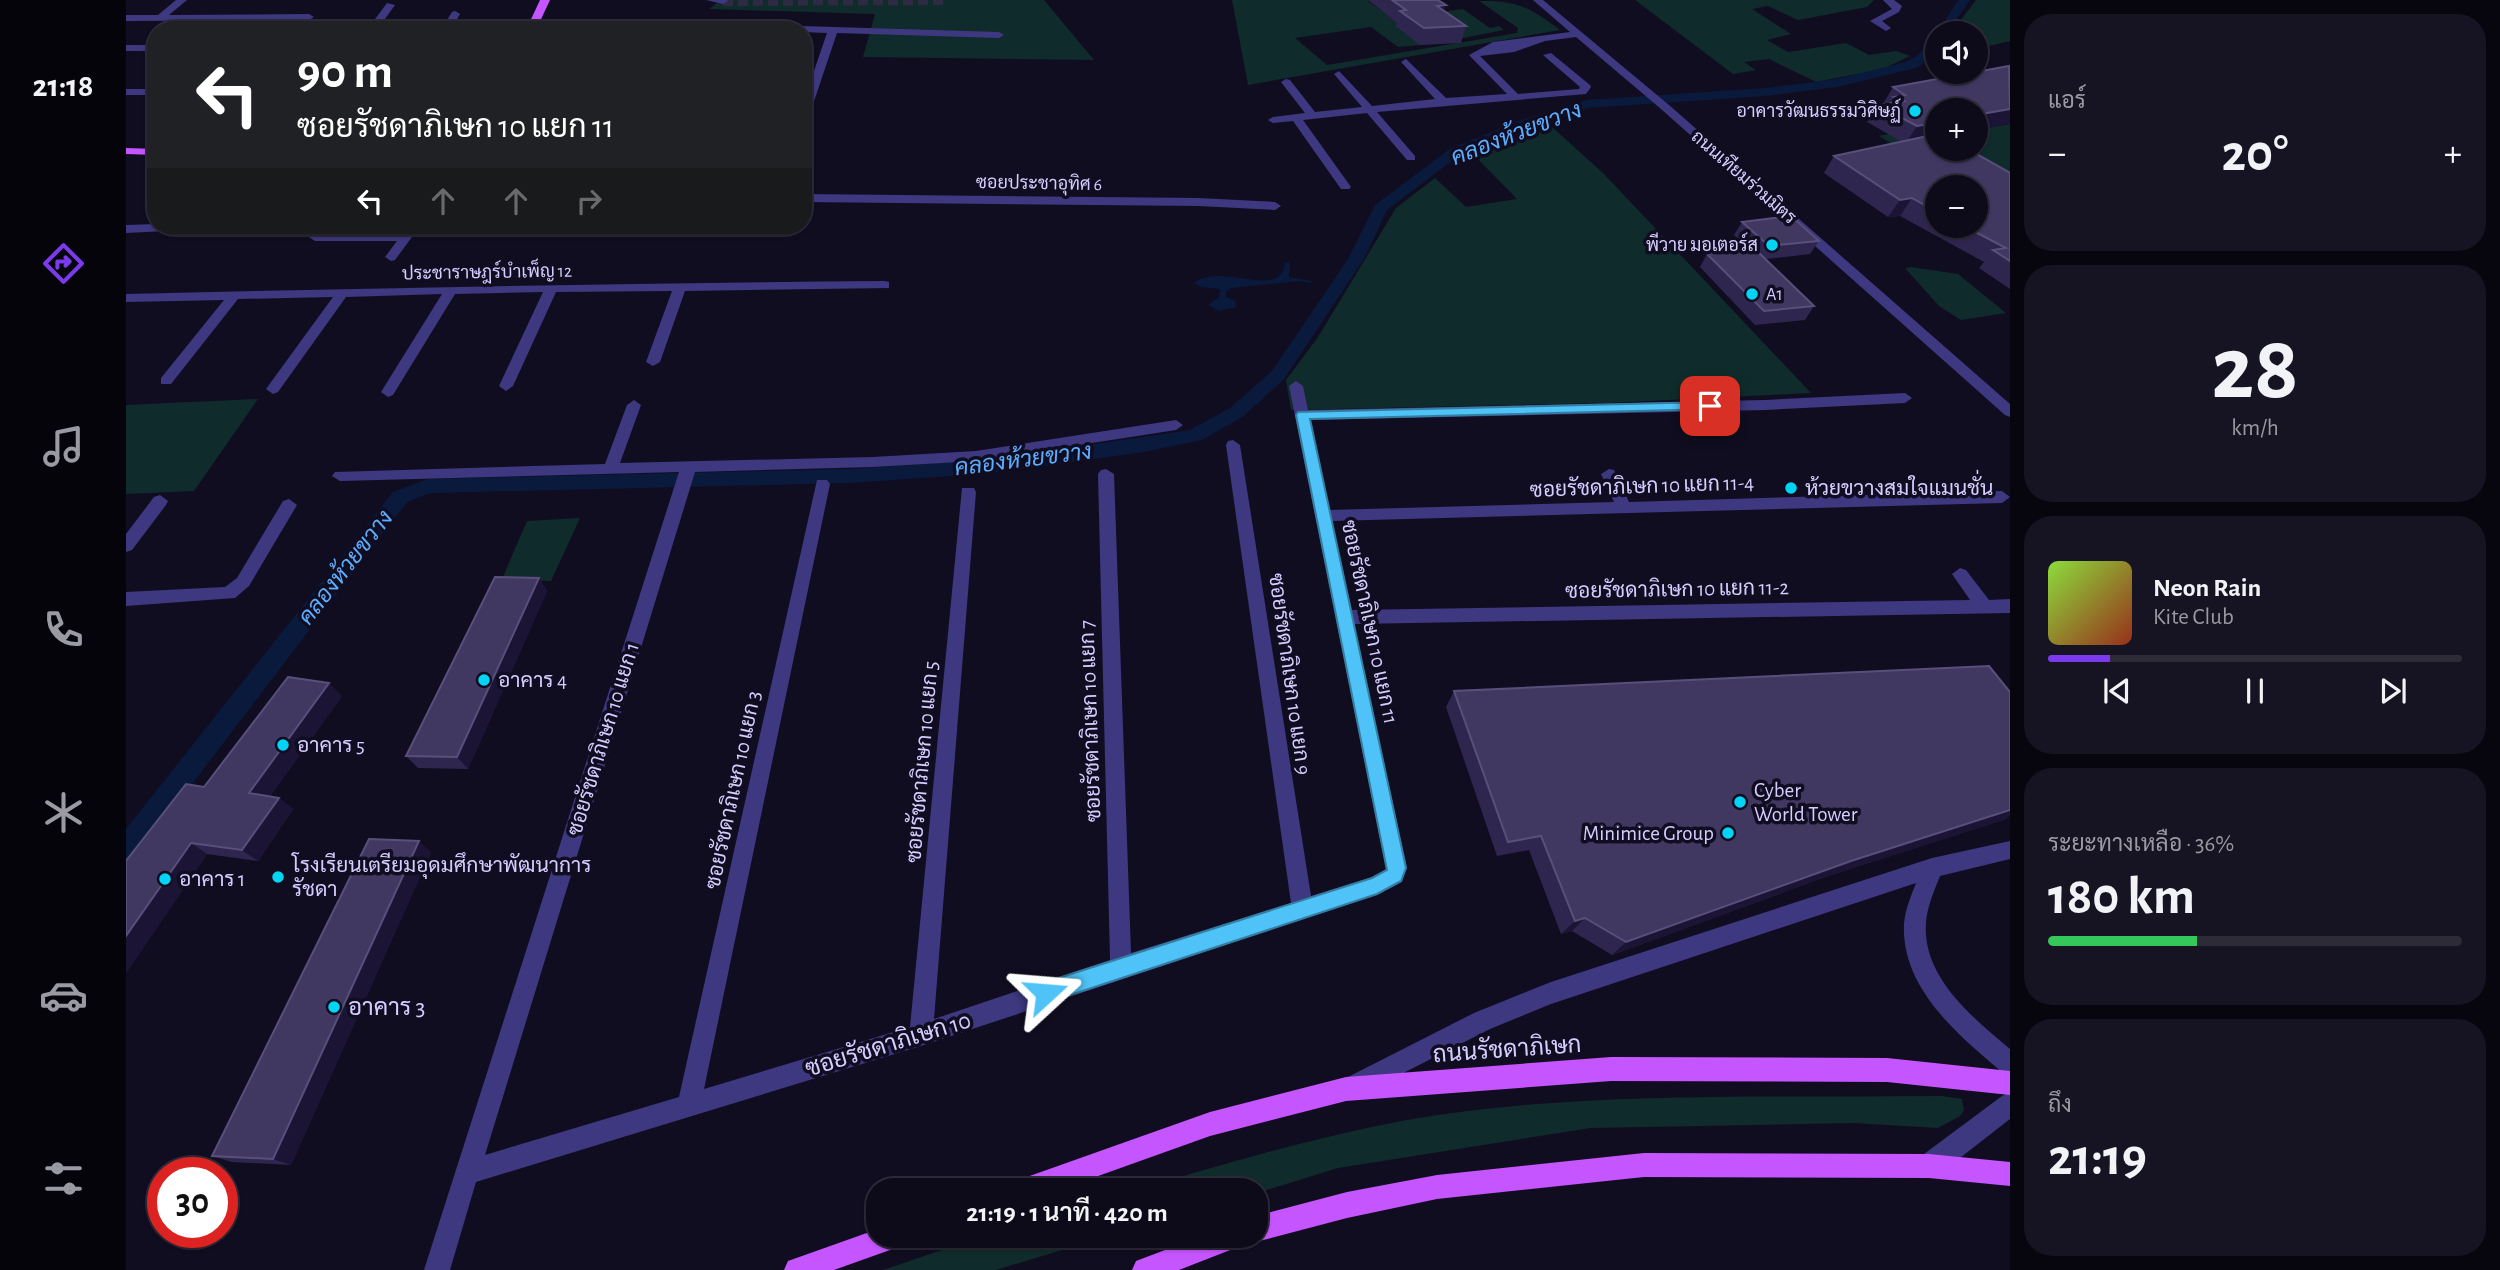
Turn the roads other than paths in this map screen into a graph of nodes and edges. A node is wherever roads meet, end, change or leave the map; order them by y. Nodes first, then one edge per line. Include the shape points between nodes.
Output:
1 (182, 0) edge
2 (545, 0) edge
3 (711, 0) edge
4 (1538, 0) edge
5 (1888, 0) edge
6 (723, 1) edge
7 (390, 5) dead end
8 (455, 14) dead end
9 (126, 18) edge
10 (160, 18) junction
11 (307, 21) edge
12 (378, 21) edge
13 (451, 21) edge
14 (535, 21) edge
15 (1886, 28) dead end
16 (812, 30) edge
17 (833, 30) junction
18 (1578, 34) junction
19 (999, 35) dead end
20 (126, 48) edge
21 (147, 48) edge
22 (1549, 55) dead end
23 (1406, 62) dead end
24 (1339, 74) dead end
25 (1286, 82) dead end
26 (126, 92) edge
27 (147, 92) edge
28 (812, 92) edge
29 (1515, 97) junction
30 (1443, 101) junction
31 (1370, 109) junction
32 (1312, 116) junction
33 (1296, 117) junction
34 (1273, 120) dead end
35 (126, 151) edge
36 (147, 152) edge
37 (1411, 158) dead end
38 (1345, 187) dead end
39 (812, 198) edge
40 (1275, 206) dead end
41 (147, 228) edge
42 (126, 229) edge
43 (315, 237) dead end
44 (406, 237) joint
45 (391, 257) dead end
46 (884, 285) dead end
47 (680, 287) junction
48 (551, 288) junction
49 (450, 290) junction
50 (342, 293) junction
51 (235, 295) junction
52 (126, 298) edge
53 (653, 362) dead end
54 (166, 381) dead end
55 (506, 386) dead end
56 (1296, 386) dead end
57 (273, 389) dead end
58 (388, 392) dead end
59 (1905, 398) dead end
60 (634, 405) dead end
61 (2010, 412) edge
62 (1303, 415) junction
63 (1176, 425) dead end
64 (1233, 445) dead end
65 (611, 468) junction
66 (686, 474) junction
67 (1105, 474) dead end
68 (1609, 474) dead end
69 (340, 476) dead end
70 (822, 484) dead end
71 (968, 492) dead end
72 (2002, 498) dead end
73 (160, 501) dead end
74 (289, 505) dead end
75 (1624, 508) junction
76 (1325, 516) junction
77 (126, 546) edge
78 (1960, 574) dead end
79 (126, 599) edge
80 (1983, 606) junction
81 (2010, 606) edge
82 (1345, 617) junction
83 (2010, 850) edge
84 (1397, 868) joint
85 (1932, 868) junction
86 (1302, 909) junction
87 (1121, 967) junction
88 (921, 1035) junction
89 (2010, 1064) edge
90 (2010, 1083) edge
91 (1346, 1089) junction
92 (2010, 1104) edge
93 (689, 1106) junction
94 (1929, 1166) junction
95 (467, 1173) junction
96 (2010, 1174) edge
97 (1058, 1178) edge
98 (1268, 1226) edge
99 (866, 1246) edge
100 (1203, 1248) edge
101 (436, 1270) edge
102 (797, 1270) edge
103 (1145, 1270) edge

1 - 10 street
2 - 14 main road
3 - 6 street
4 - 18 street, ถนนเทียมร่วมมิตร
5 - 15 street via 1896,10 1875,21
7 - 12 street
8 - 13 street
9 - 10 street
10 - 11 street via 310,17
16 - 17 street
17 - 19 street
17 - 28 street
18 - 29 street via 1474,55
18 - 61 street, ถนนเทียมร่วมมิตร
20 - 21 street
22 - 29 street via 1585,90
23 - 30 street
24 - 31 street
25 - 32 street
26 - 27 street
29 - 30 street
30 - 31 street
31 - 32 street
31 - 37 street
32 - 33 street
33 - 34 street
33 - 38 street
35 - 36 main road
39 - 40 street, ซอยประชาอุทิศ 6
41 - 42 street
43 - 44 street
44 - 45 street
46 - 47 street, ประชาราษฎร์บำเพ็ญ 12
47 - 48 street, ประชาราษฎร์บำเพ็ญ 12
47 - 53 street
48 - 49 street, ประชาราษฎร์บำเพ็ญ 12
48 - 55 street
49 - 50 street, ประชาราษฎร์บำเพ็ญ 12
49 - 58 street
50 - 51 street, ประชาราษฎร์บำเพ็ญ 12
50 - 57 street
51 - 52 street, ประชาราษฎร์บำเพ็ญ 12
51 - 54 street
56 - 62 street, ซอยรัชดาภิเษก 10 แยก 11
59 - 62 street
60 - 65 street
62 - 76 street, ซอยรัชดาภิเษก 10 แยก 11
63 - 66 street via 976,456
64 - 86 street, ซอยรัชดาภิเษก 10 แยก 9
65 - 66 street
65 - 69 street
66 - 95 street, ซอยรัชดาภิเษก 10 แยก 1
67 - 87 street, ซอยรัชดาภิเษก 10 แยก 7
68 - 75 street
70 - 93 street, ซอยรัชดาภิเษก 10 แยก 3
71 - 88 street, ซอยรัชดาภิเษก 10 แยก 5
72 - 75 street, ซอยรัชดาภิเษก 10 แยก 11-4
73 - 77 street
74 - 79 street via 243,582 229,593
75 - 76 street, ซอยรัชดาภิเษก 10 แยก 11-4
76 - 82 street, ซอยรัชดาภิเษก 10 แยก 11
78 - 80 street
80 - 81 street, ซอยรัชดาภิเษก 10 แยก 11-2
80 - 82 street, ซอยรัชดาภิเษก 10 แยก 11-2
82 - 84 street, ซอยรัชดาภิเษก 10 แยก 11
83 - 85 street
84 - 86 street, ซอยรัชดาภิเษก 10 via 1395,875 1377,885
85 - 89 street via 1914,923 1915,950 1929,981 1964,1024
85 - 91 street via 1551,993 1482,1021
86 - 87 street, ซอยรัชดาภิเษก 10
87 - 88 street, ซอยรัชดาภิเษก 10
88 - 93 street, ซอยรัชดาภิเษก 10
90 - 91 main road, ถนนรัชดาภิเษก via 1886,1070 1611,1069
91 - 97 main road, ถนนรัชดาภิเษก via 1210,1124
92 - 94 street
93 - 95 street, ซอยรัชดาภิเษก 10
94 - 96 main road
94 - 98 main road via 1644,1165 1437,1187
95 - 101 street
99 - 102 main road
100 - 103 main road

